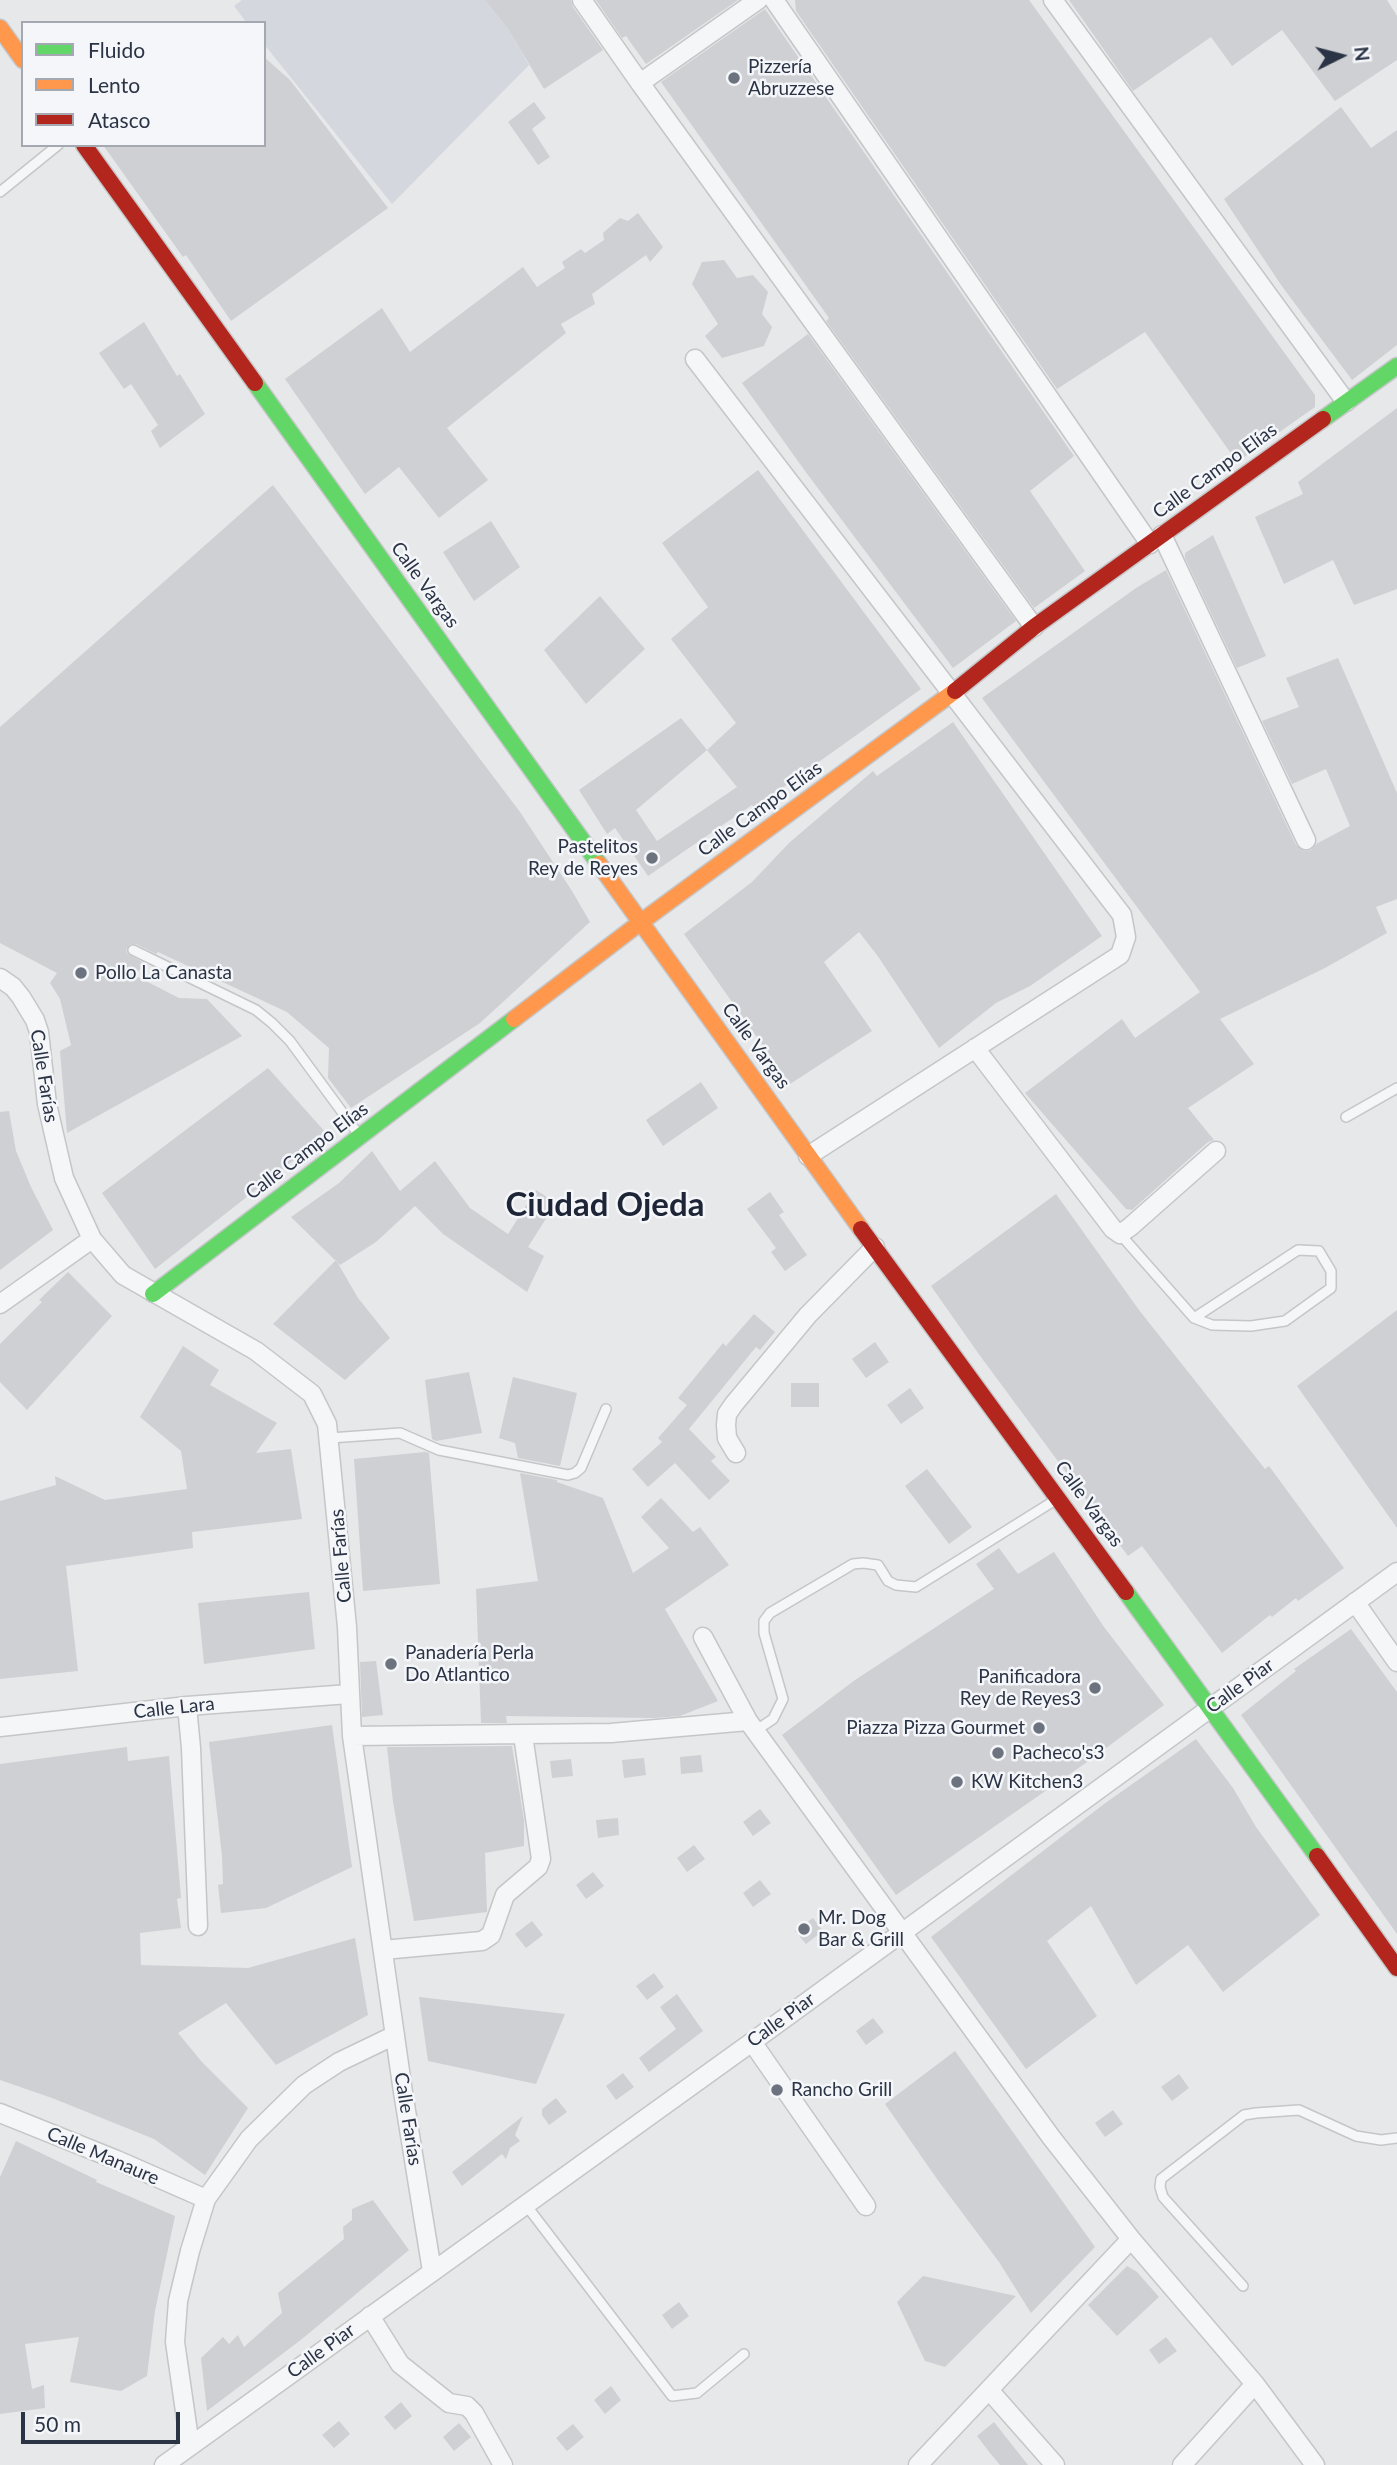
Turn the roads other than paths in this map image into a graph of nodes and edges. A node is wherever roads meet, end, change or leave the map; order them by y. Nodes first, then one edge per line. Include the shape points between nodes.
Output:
1 (582, 0) edge
2 (758, 0) edge
3 (774, 0) edge
4 (1053, 0) edge
5 (0, 28) edge
6 (21, 57) edge
7 (640, 83) junction
8 (56, 147) edge
9 (85, 147) edge
10 (0, 192) edge
11 (695, 359) dead end
12 (1397, 366) edge
13 (1346, 402) junction
14 (1156, 539) junction
15 (1034, 627) junction
16 (951, 695) junction
17 (1306, 840) dead end
18 (641, 922) junction
19 (133, 950) dead end
20 (0, 978) edge
21 (975, 1048) junction
22 (1397, 1088) edge
23 (1346, 1116) dead end
24 (360, 1136) junction
25 (1216, 1151) dead end
26 (808, 1156) junction
27 (1120, 1234) junction
28 (92, 1239) junction
29 (875, 1247) junction
30 (153, 1294) junction
31 (0, 1304) edge
32 (1194, 1318) junction
33 (606, 1409) dead end
34 (330, 1438) junction
35 (736, 1453) dead end
36 (1058, 1498) junction
37 (1397, 1572) edge
38 (1355, 1602) junction
39 (703, 1637) dead end
40 (1397, 1662) edge
41 (349, 1694) junction
42 (187, 1706) junction
43 (1210, 1707) junction
44 (752, 1726) junction
45 (0, 1727) edge
46 (523, 1735) junction
47 (352, 1736) junction
48 (198, 1926) dead end
49 (901, 1931) junction
50 (383, 1950) junction
51 (1397, 1968) edge
52 (395, 2035) junction
53 (752, 2042) junction
54 (0, 2113) edge
55 (1397, 2138) edge
56 (206, 2199) junction
57 (526, 2204) junction
58 (866, 2206) dead end
59 (1131, 2239) junction
60 (432, 2271) junction
61 (1243, 2286) dead end
62 (370, 2316) junction
63 (744, 2354) dead end
64 (1255, 2384) junction
65 (989, 2390) junction
66 (190, 2446) junction
67 (164, 2465) edge
68 (503, 2465) edge
69 (918, 2465) edge
70 (1055, 2465) edge
71 (1182, 2465) edge
72 (1315, 2465) edge

1 - 7 street
2 - 7 street
3 - 14 street
4 - 13 street
5 - 6 street
7 - 15 street
8 - 10 lane
9 - 18 street, Calle Vargas
11 - 16 street
12 - 13 street, Calle Campo Elías
13 - 14 street, Calle Campo Elías
14 - 15 street, Calle Campo Elías
14 - 17 street
15 - 16 street, Calle Campo Elías
16 - 18 street, Calle Campo Elías
16 - 21 street via 1122,915 1126,937 1120,954
18 - 24 street, Calle Campo Elías
18 - 26 street, Calle Vargas
19 - 24 lane via 256,1010 272,1023
20 - 28 street, Calle Farías via 13,987 35,1020 64,1178
21 - 26 street
21 - 27 street
22 - 23 lane
24 - 30 street, Calle Campo Elías
25 - 27 street
26 - 29 street, Calle Vargas
27 - 32 lane
28 - 30 street, Calle Farías via 123,1275
28 - 31 street
29 - 35 street via 808,1315 727,1414 727,1438
29 - 36 street, Calle Vargas
30 - 34 street, Calle Farías via 256,1351 312,1394
32 - 32 lane via 1212,1325 1285,1321 1331,1287 1331,1271 1319,1251 1298,1250
33 - 34 lane via 581,1468 568,1475 439,1450 400,1433
34 - 41 street, Calle Farías
36 - 43 street, Calle Vargas
36 - 44 lane via 916,1587 888,1581 878,1565 853,1564 770,1613 764,1620 764,1633 783,1699 773,1719
37 - 38 street, Calle Piar
38 - 40 street
38 - 43 street, Calle Piar
39 - 44 street
41 - 42 street, Calle Lara
41 - 47 street, Calle Farías
42 - 45 street, Calle Lara
42 - 48 street
43 - 49 street, Calle Piar
43 - 51 street, Calle Vargas
44 - 46 street
44 - 49 street
46 - 47 street
46 - 50 street via 541,1859 538,1867 505,1895 491,1935 482,1941
47 - 50 street, Calle Farías
49 - 53 street, Calle Piar
49 - 59 street
50 - 52 street, Calle Farías
52 - 56 street via 304,2085 249,2139
52 - 60 street, Calle Farías
53 - 57 street, Calle Piar
53 - 58 street
54 - 56 street, Calle Manaure
55 - 61 lane via 1356,2136 1299,2110 1244,2115 1161,2179 1163,2197
56 - 66 street via 190,2251 175,2342
57 - 60 street, Calle Piar
57 - 63 lane via 672,2396 697,2393
59 - 64 street
59 - 65 street
60 - 62 street, Calle Piar
62 - 66 street, Calle Piar
62 - 68 street via 400,2364 449,2403 467,2406 474,2413
64 - 71 street
64 - 72 street
65 - 69 street
65 - 70 street
66 - 67 street, Calle Piar

